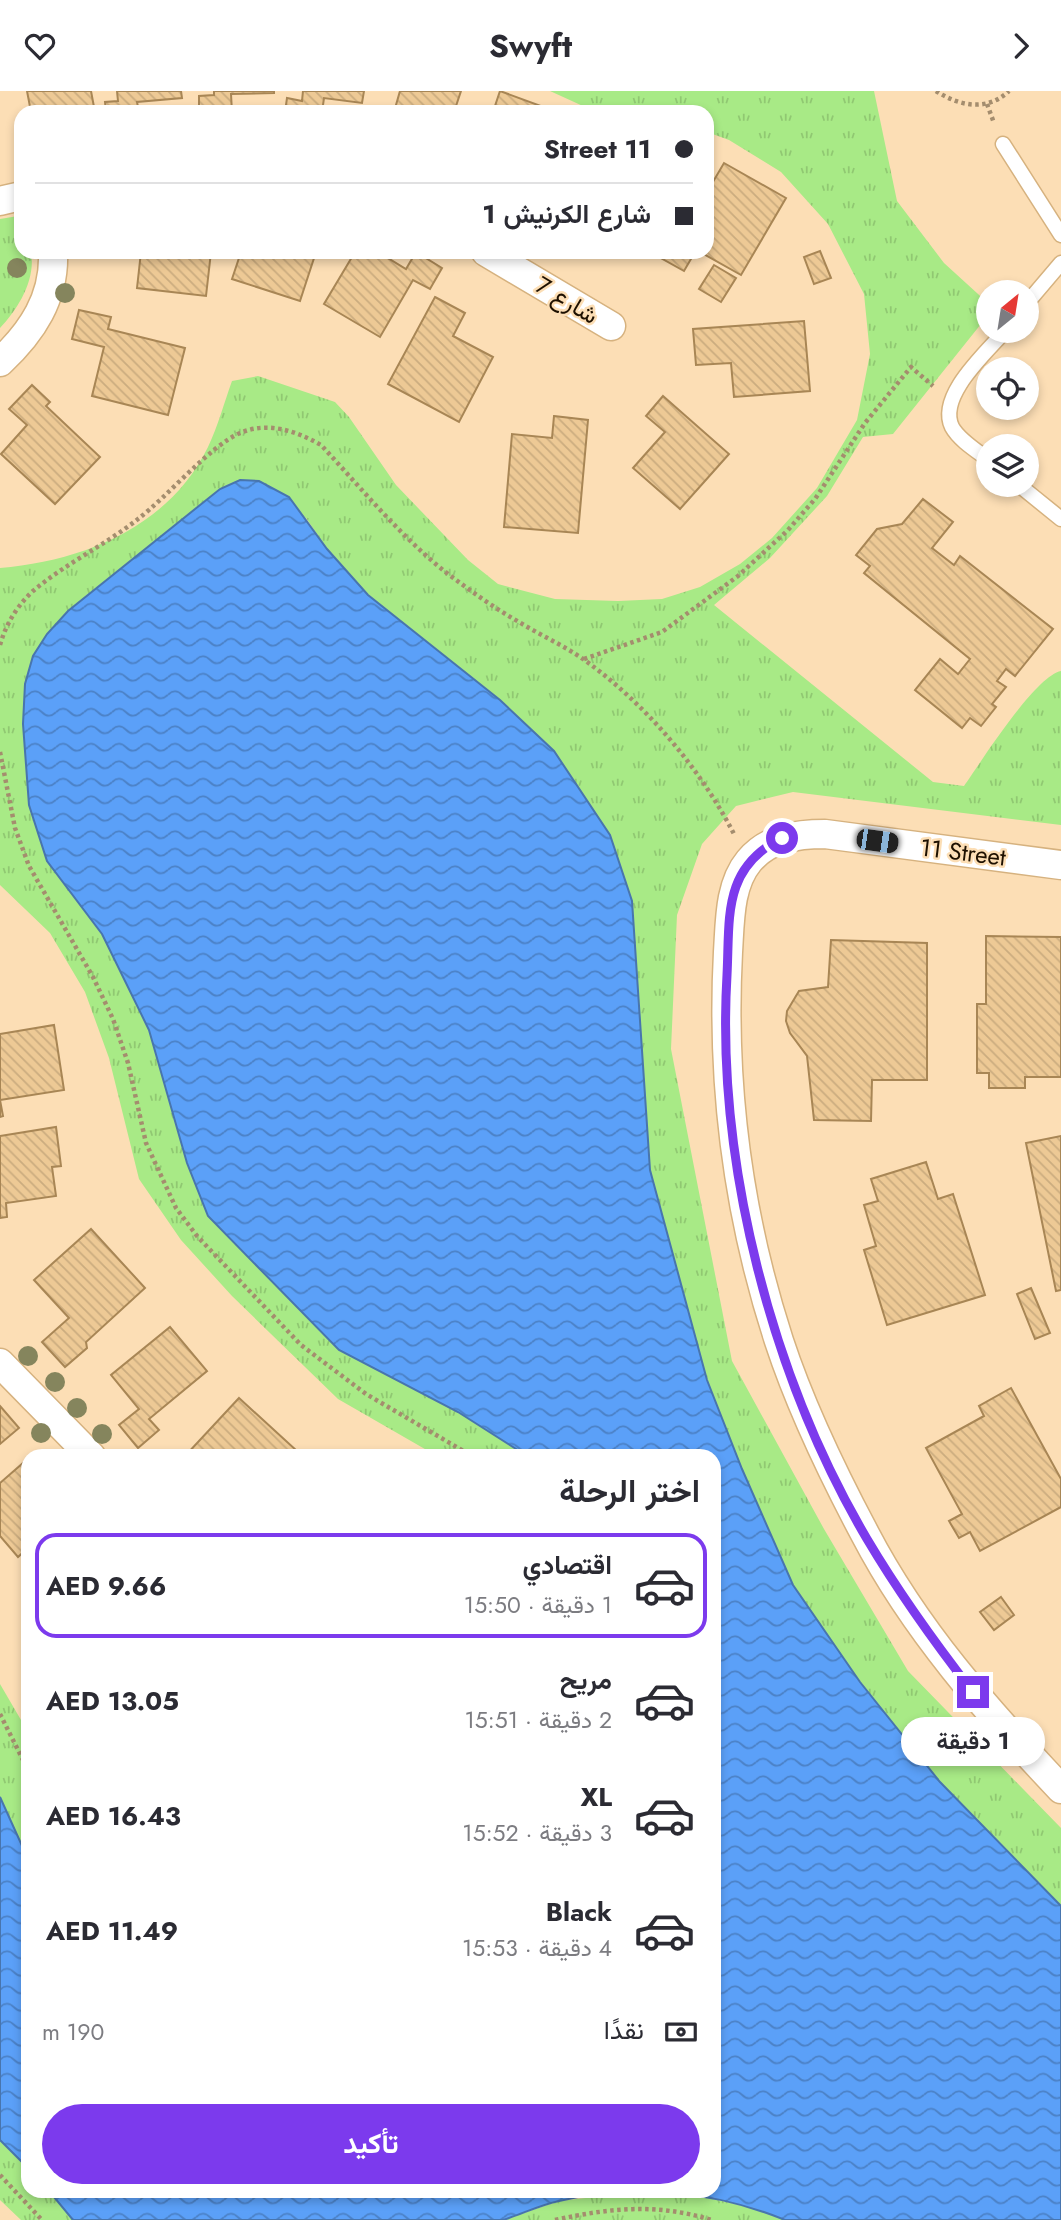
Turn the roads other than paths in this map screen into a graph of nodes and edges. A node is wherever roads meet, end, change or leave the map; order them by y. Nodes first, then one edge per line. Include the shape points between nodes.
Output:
1 (1003, 144) dead end
2 (1058, 226) edge
3 (52, 259) edge
4 (498, 259) edge
5 (1061, 263) edge
6 (1040, 288) edge
7 (611, 326) dead end
8 (995, 343) edge
9 (0, 362) edge
10 (976, 449) edge
11 (1034, 497) edge
12 (1061, 519) edge
13 (1061, 865) edge
14 (0, 1363) edge
15 (84, 1449) edge
16 (1061, 1789) edge

1 - 2 lane
3 - 9 street via 45,304 27,337
4 - 7 street, شارع 7
5 - 6 lane
8 - 10 lane via 950,400 948,415 953,429
11 - 12 lane
13 - 16 street, 11 Street via 803,834 782,838 747,862 731,904 725,1004 727,1082 751,1237 779,1341 818,1441 866,1537 923,1628 973,1692
14 - 15 street

